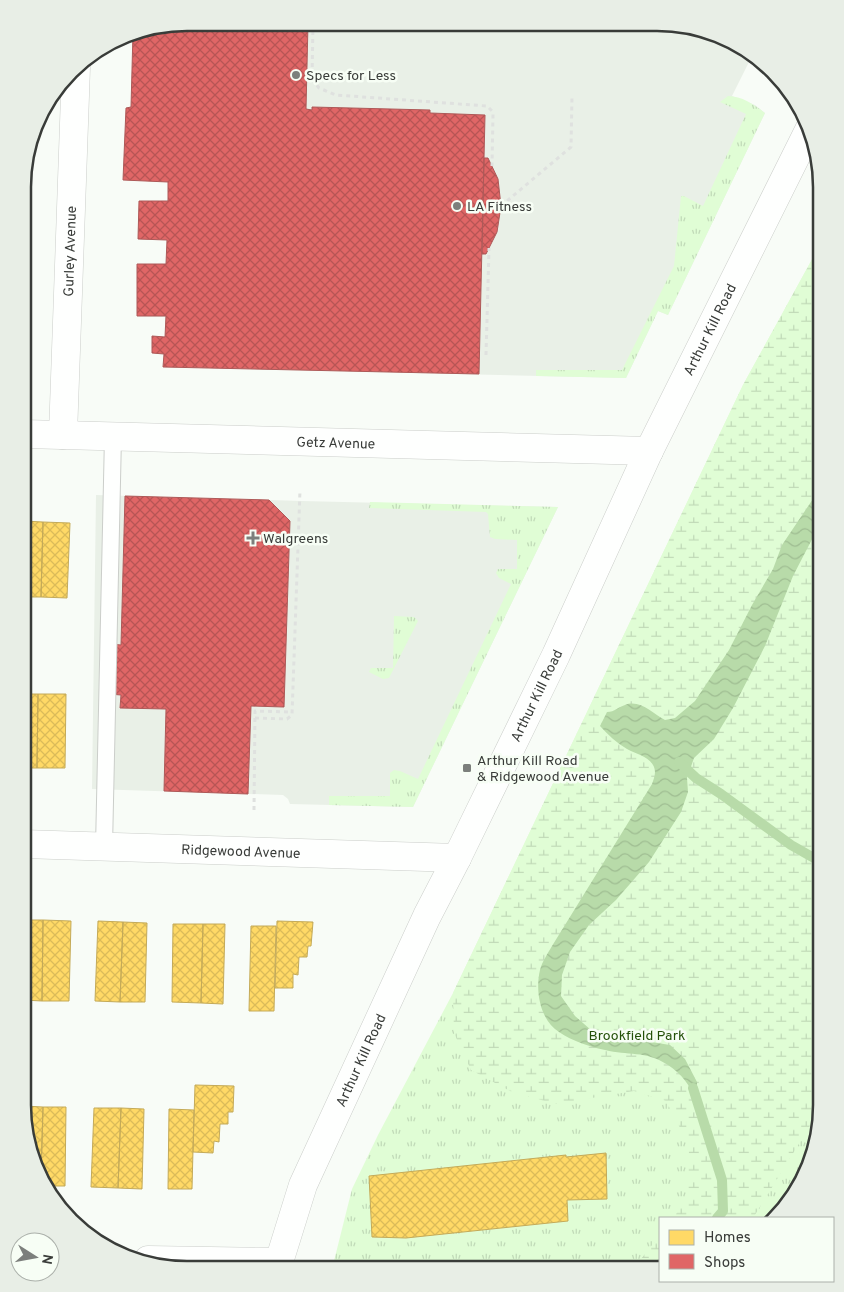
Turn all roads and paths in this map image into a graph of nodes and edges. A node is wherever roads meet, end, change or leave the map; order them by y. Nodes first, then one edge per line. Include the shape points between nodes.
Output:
1 (313, 31) edge
2 (76, 78) edge
3 (572, 96) dead end
4 (805, 139) edge
5 (492, 166) dead end
6 (501, 206) dead end
7 (489, 248) dead end
8 (486, 355) dead end
9 (31, 434) edge
10 (63, 435) junction
11 (112, 436) junction
12 (649, 451) junction
13 (300, 490) dead end
14 (292, 712) junction
15 (255, 718) junction
16 (254, 810) dead end
17 (31, 844) edge
18 (104, 847) junction
19 (458, 858) junction
20 (280, 1261) edge

1 - 5 path via 312,79 319,88 336,96 487,106 493,114
2 - 10 street, Gurley Avenue
3 - 6 path via 571,147
4 - 12 street, Arthur Kill Road
7 - 8 path
9 - 10 street, Getz Avenue
10 - 11 street, Getz Avenue
11 - 12 street, Getz Avenue
11 - 18 lane
12 - 19 street, Arthur Kill Road
13 - 14 path
14 - 15 path via 289,719
14 - 15 path via 255,711
15 - 16 path
17 - 18 street, Ridgewood Avenue
18 - 19 street, Ridgewood Avenue
19 - 20 street, Arthur Kill Road via 427,916 303,1185

